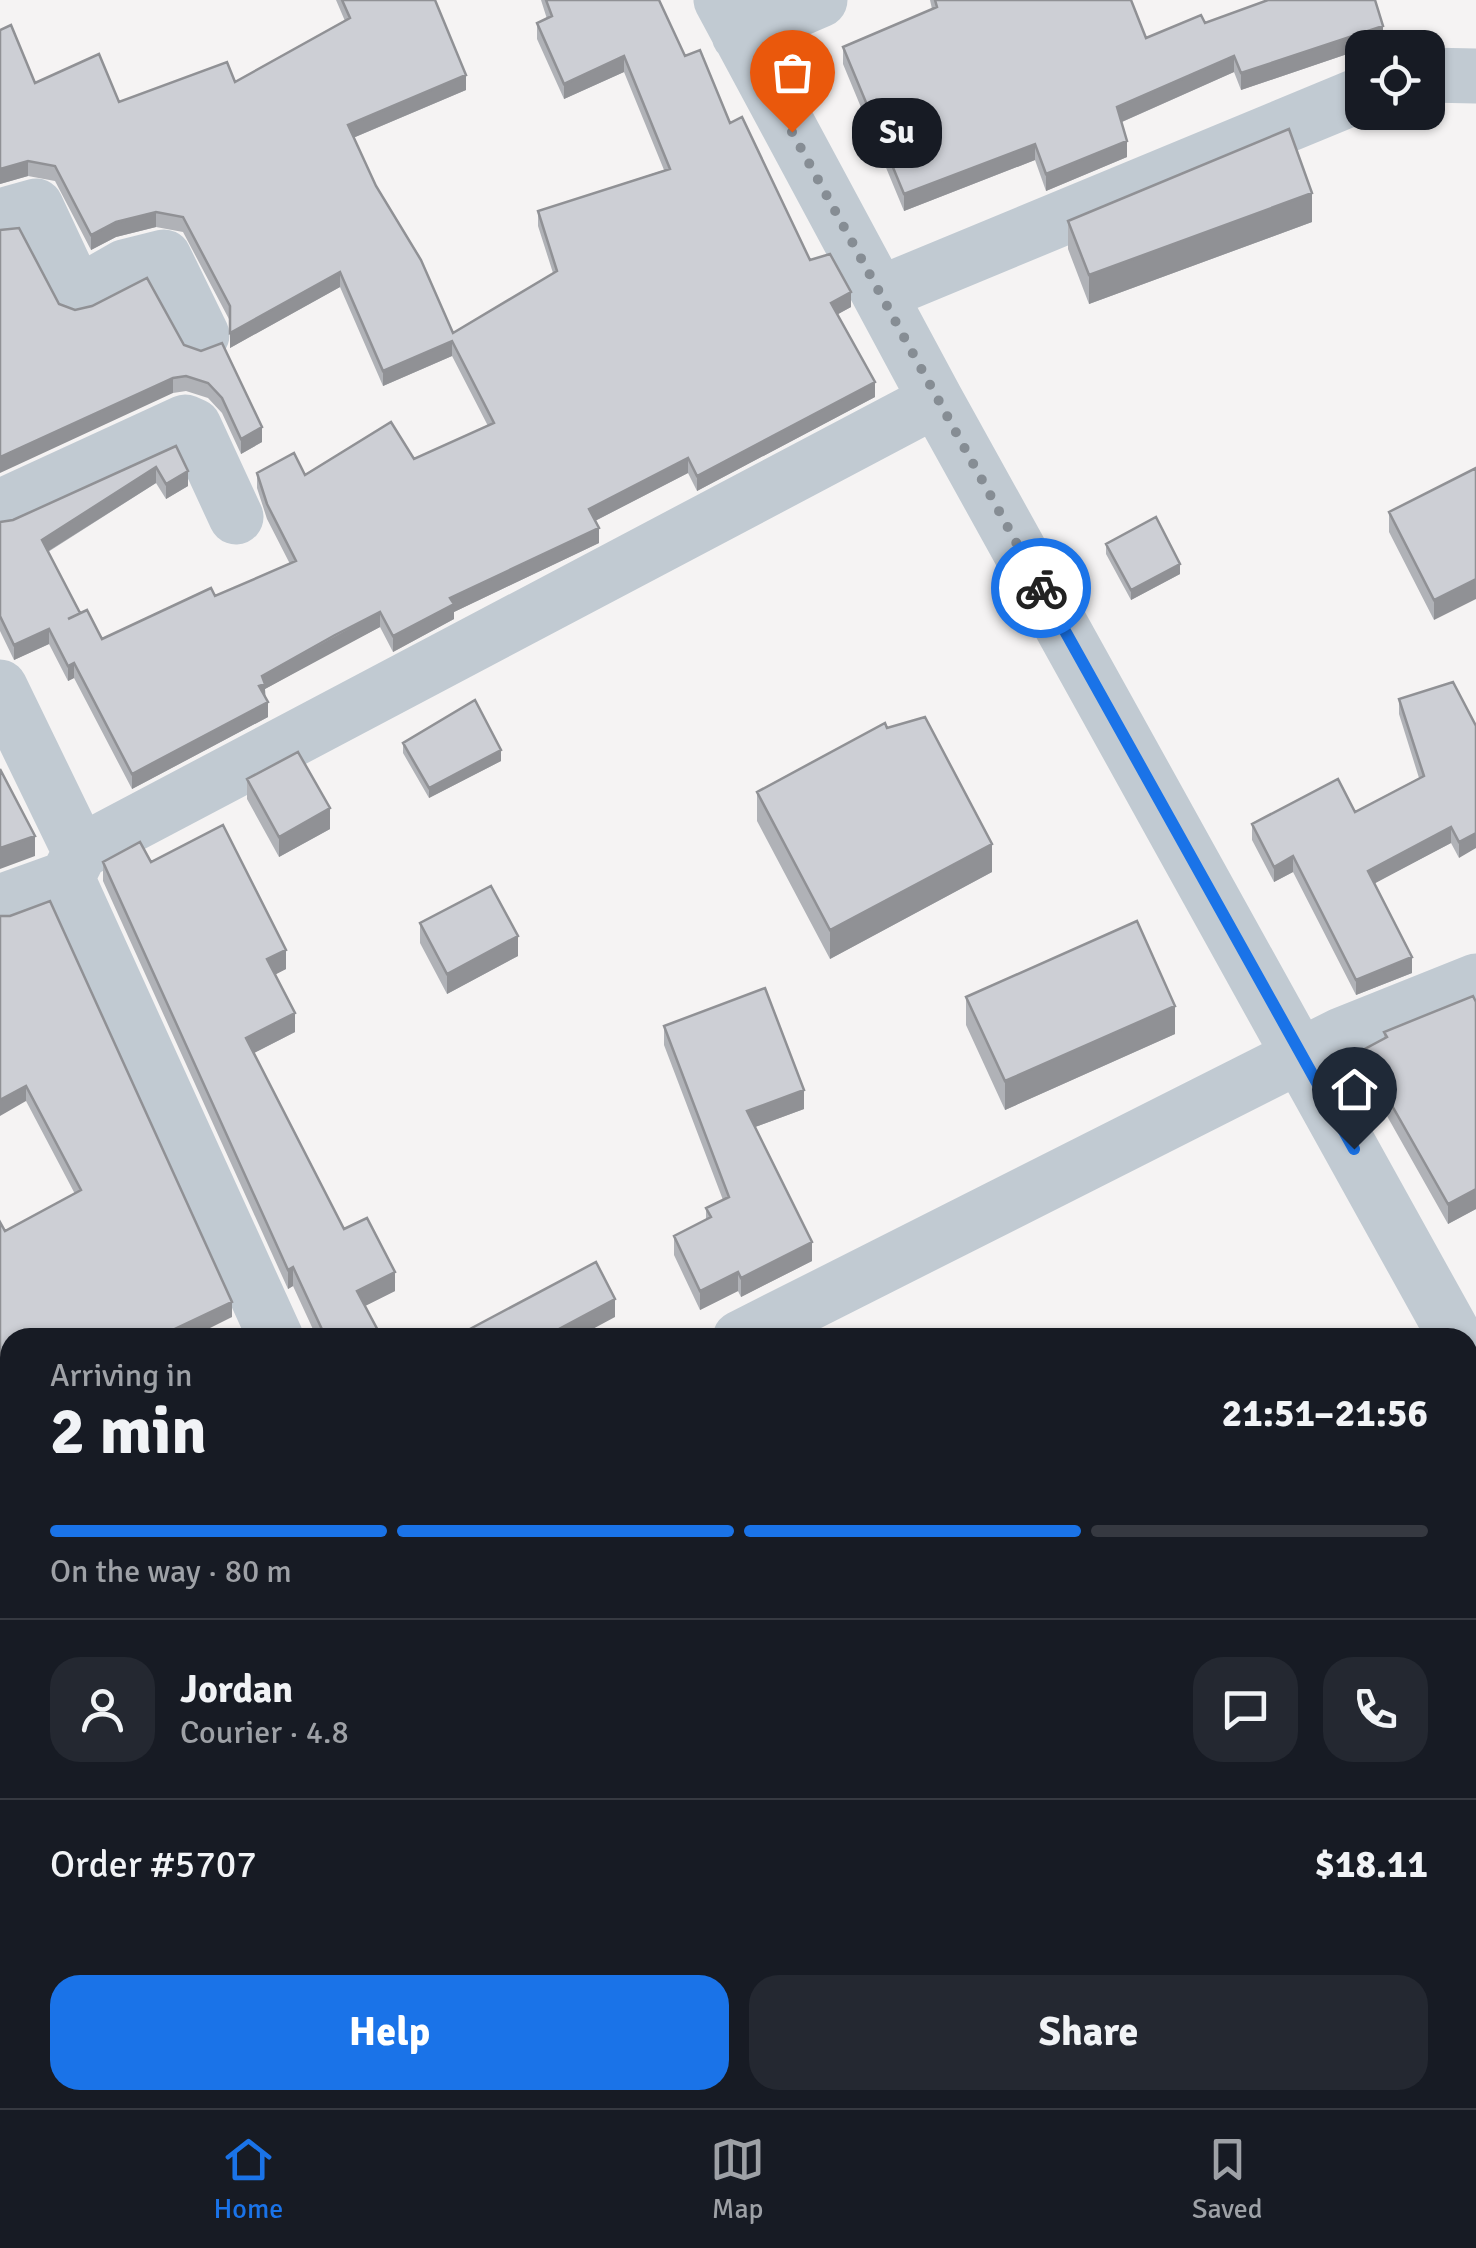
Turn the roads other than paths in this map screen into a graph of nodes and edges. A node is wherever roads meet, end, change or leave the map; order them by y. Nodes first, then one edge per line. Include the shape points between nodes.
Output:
1 (820, 0) edge
2 (730, 18) edge
3 (1445, 75) edge
4 (1476, 76) edge
5 (1345, 101) edge
6 (0, 216) edge
7 (879, 294) junction
8 (202, 335) dead end
9 (936, 400) junction
10 (0, 507) edge
11 (236, 517) dead end
12 (0, 686) edge
13 (73, 865) junction
14 (0, 902) edge
15 (1476, 981) edge
16 (1302, 1054) junction
17 (272, 1328) edge
18 (760, 1328) edge
19 (1451, 1328) edge

1 - 2 street
2 - 7 street
3 - 4 street
5 - 7 street
6 - 8 street via 36,206 77,294 124,267 164,257
7 - 9 street
9 - 13 street
9 - 16 street
10 - 11 street via 185,422 194,426
12 - 13 street
13 - 14 street
13 - 17 street
15 - 16 street
16 - 18 street
16 - 19 street

